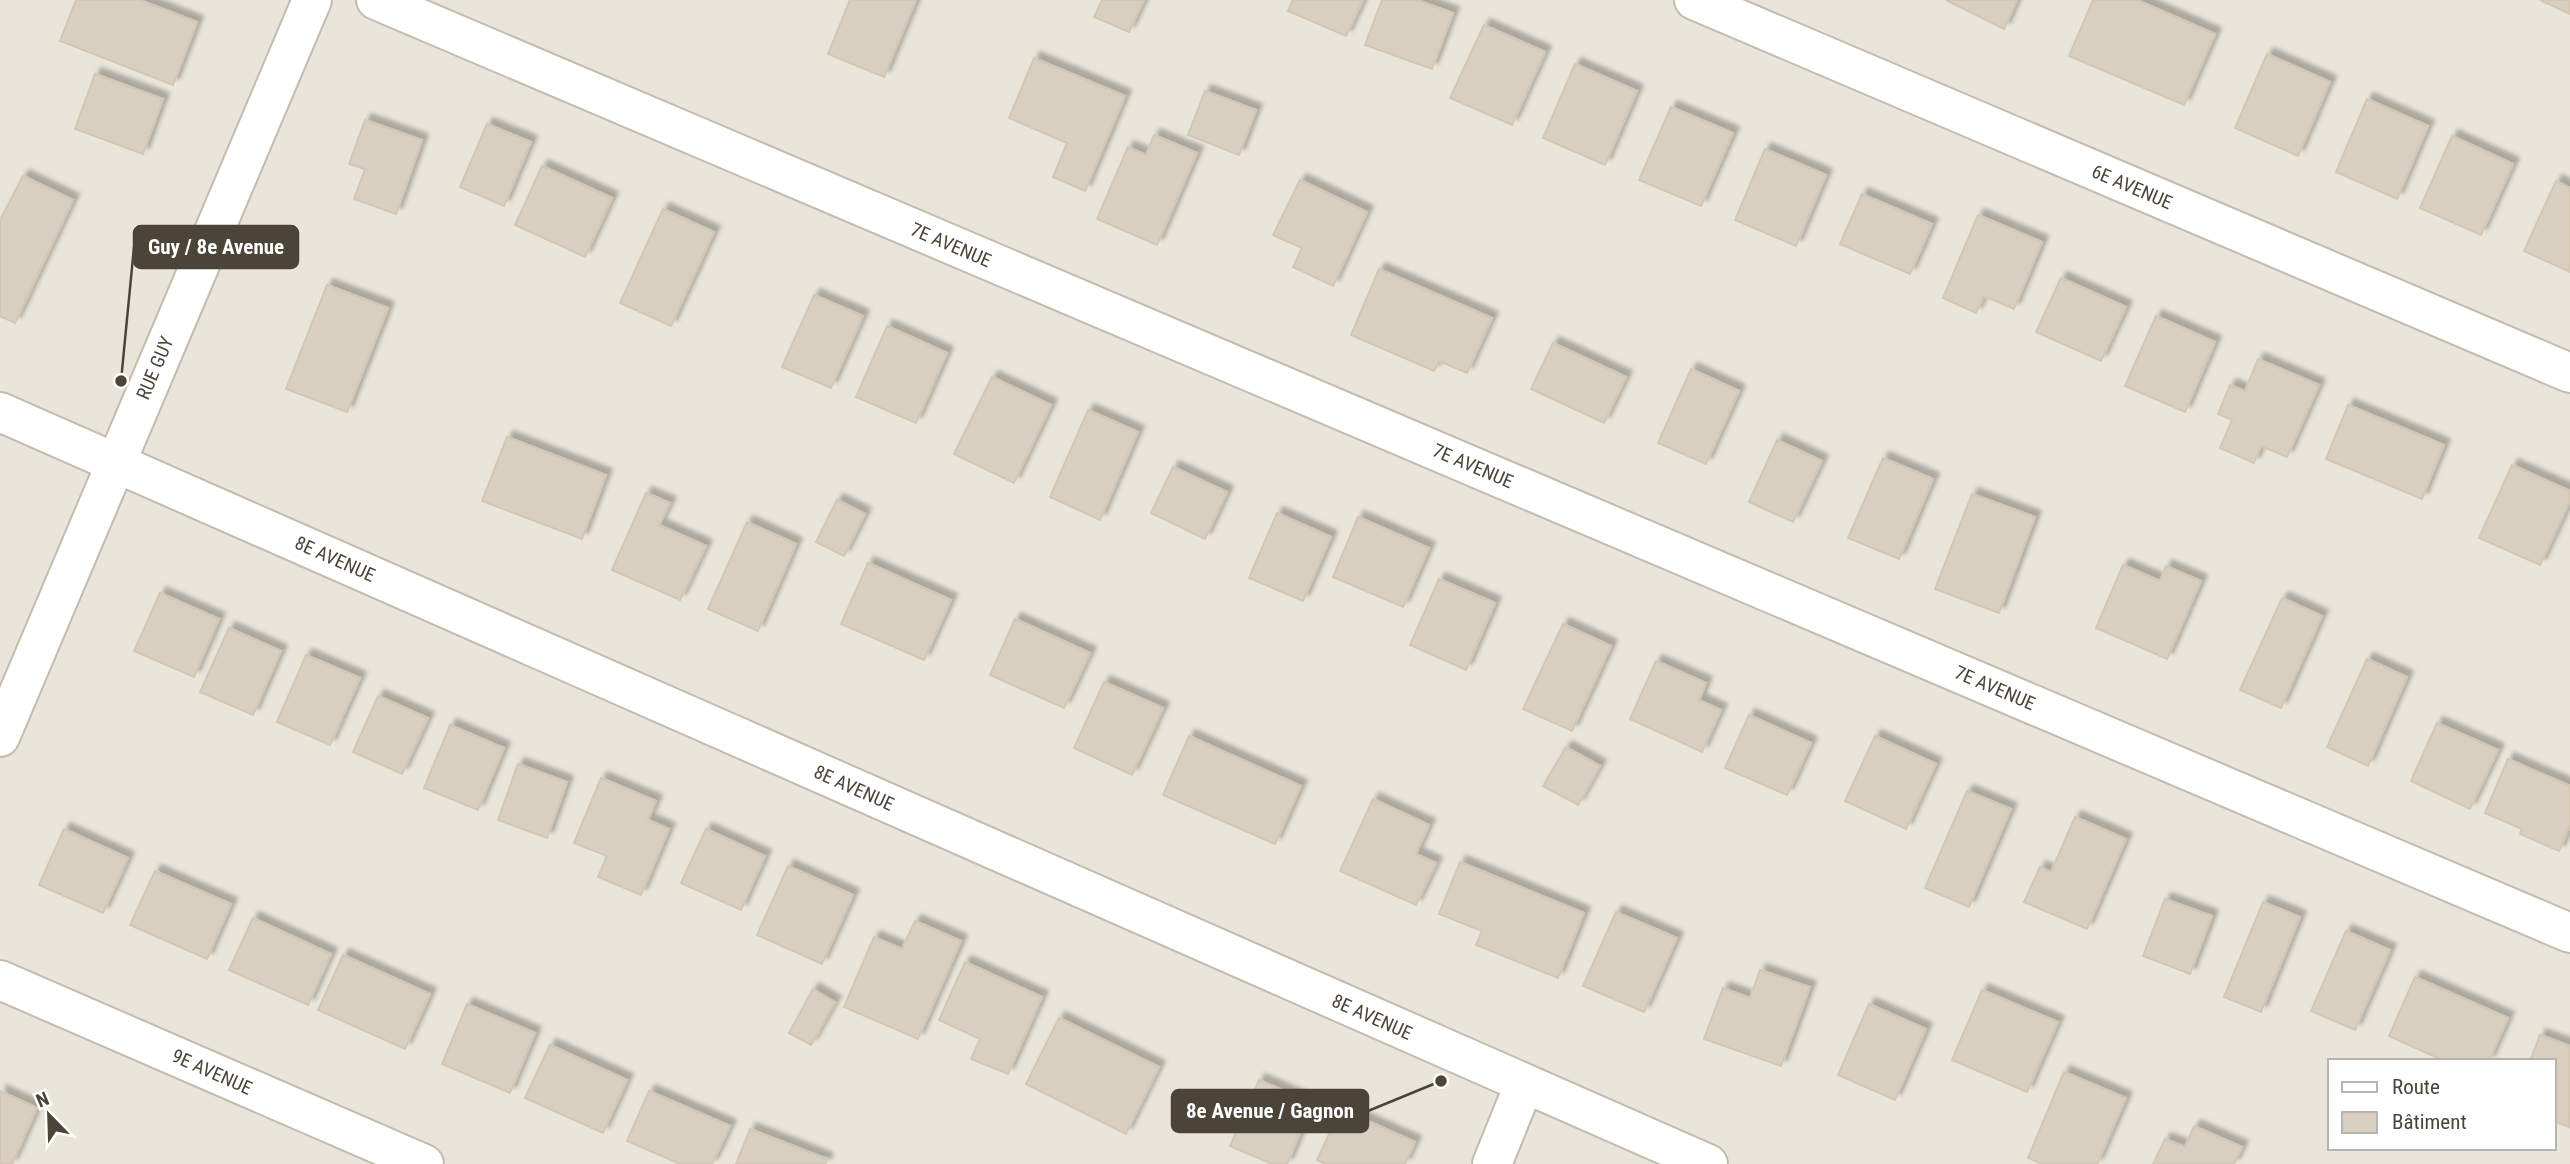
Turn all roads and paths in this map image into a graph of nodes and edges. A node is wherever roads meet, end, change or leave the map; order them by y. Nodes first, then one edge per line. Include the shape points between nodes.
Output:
1 (312, 0) edge
2 (376, 0) edge
3 (1694, 0) edge
4 (2570, 373) edge
5 (0, 412) edge
6 (115, 461) junction
7 (0, 737) edge
8 (2570, 933) edge
9 (0, 980) edge
10 (1524, 1085) junction
11 (424, 1164) edge
12 (1492, 1164) edge
13 (1708, 1164) edge

1 - 6 street, RUE GUY
2 - 8 street, 7E AVENUE
3 - 4 street, 6E AVENUE
5 - 6 street, 8E AVENUE
6 - 7 street, RUE GUY
6 - 10 street, 8E AVENUE
9 - 11 street, 9E AVENUE
10 - 12 street
10 - 13 street, 8E AVENUE

